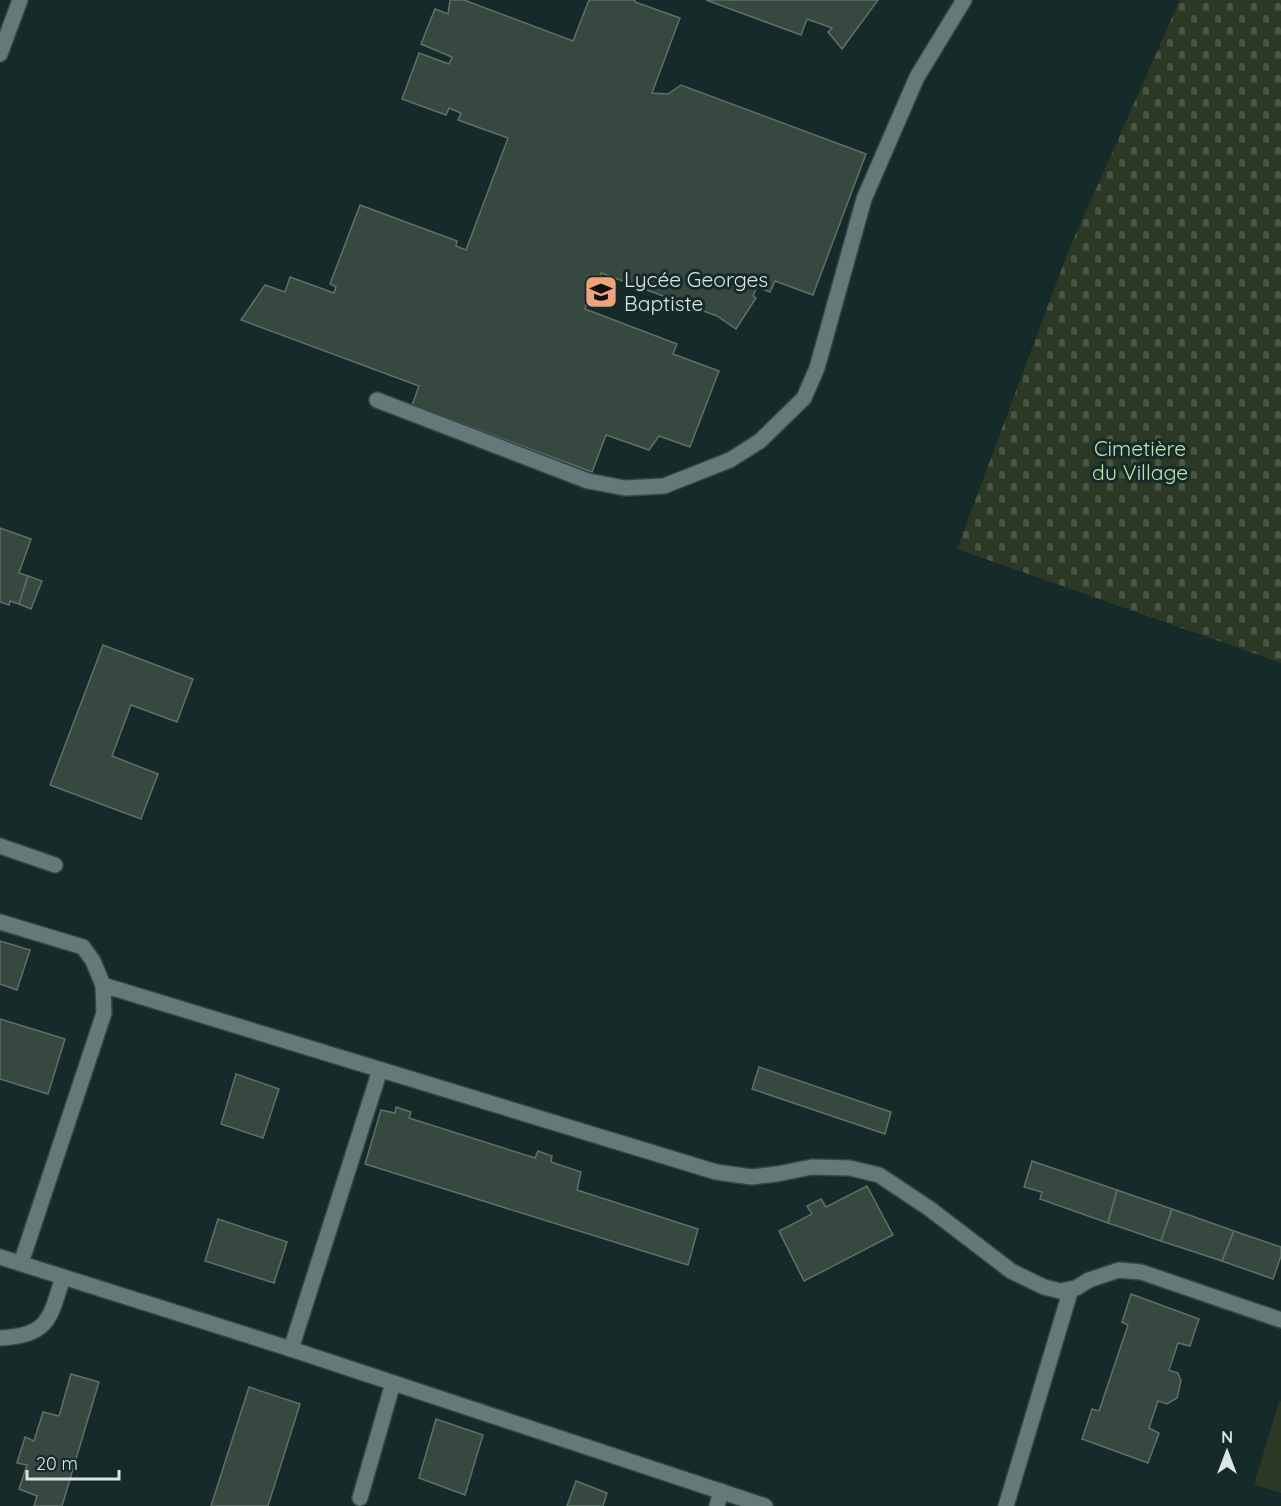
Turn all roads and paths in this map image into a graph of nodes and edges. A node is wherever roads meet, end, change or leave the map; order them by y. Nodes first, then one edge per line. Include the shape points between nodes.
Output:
1 (20, 0) edge
2 (964, 0) edge
3 (0, 54) edge
4 (377, 400) dead end
5 (0, 846) edge
6 (55, 865) dead end
7 (0, 922) edge
8 (103, 985) junction
9 (380, 1070) junction
10 (0, 1257) edge
11 (21, 1263) junction
12 (63, 1277) junction
13 (1071, 1289) junction
14 (1281, 1320) edge
15 (0, 1338) edge
16 (291, 1349) junction
17 (393, 1383) junction
18 (360, 1498) dead end
19 (719, 1499) edge
20 (765, 1506) edge
21 (1006, 1506) edge

1 - 3 street
2 - 4 street via 917,77 864,199 817,368 804,398 760,441 730,460 664,486 625,488 578,477
5 - 6 street
7 - 8 street via 83,948
8 - 9 street
8 - 11 street via 104,1013
9 - 13 street via 716,1172 753,1176 812,1167 850,1168 879,1175 1011,1271 1044,1287
9 - 16 street
10 - 11 street
11 - 12 street
12 - 15 street via 51,1316 38,1330
12 - 16 street
13 - 14 street via 1119,1270 1141,1272
13 - 21 street
16 - 17 street
17 - 18 street
17 - 19 street
19 - 20 street

